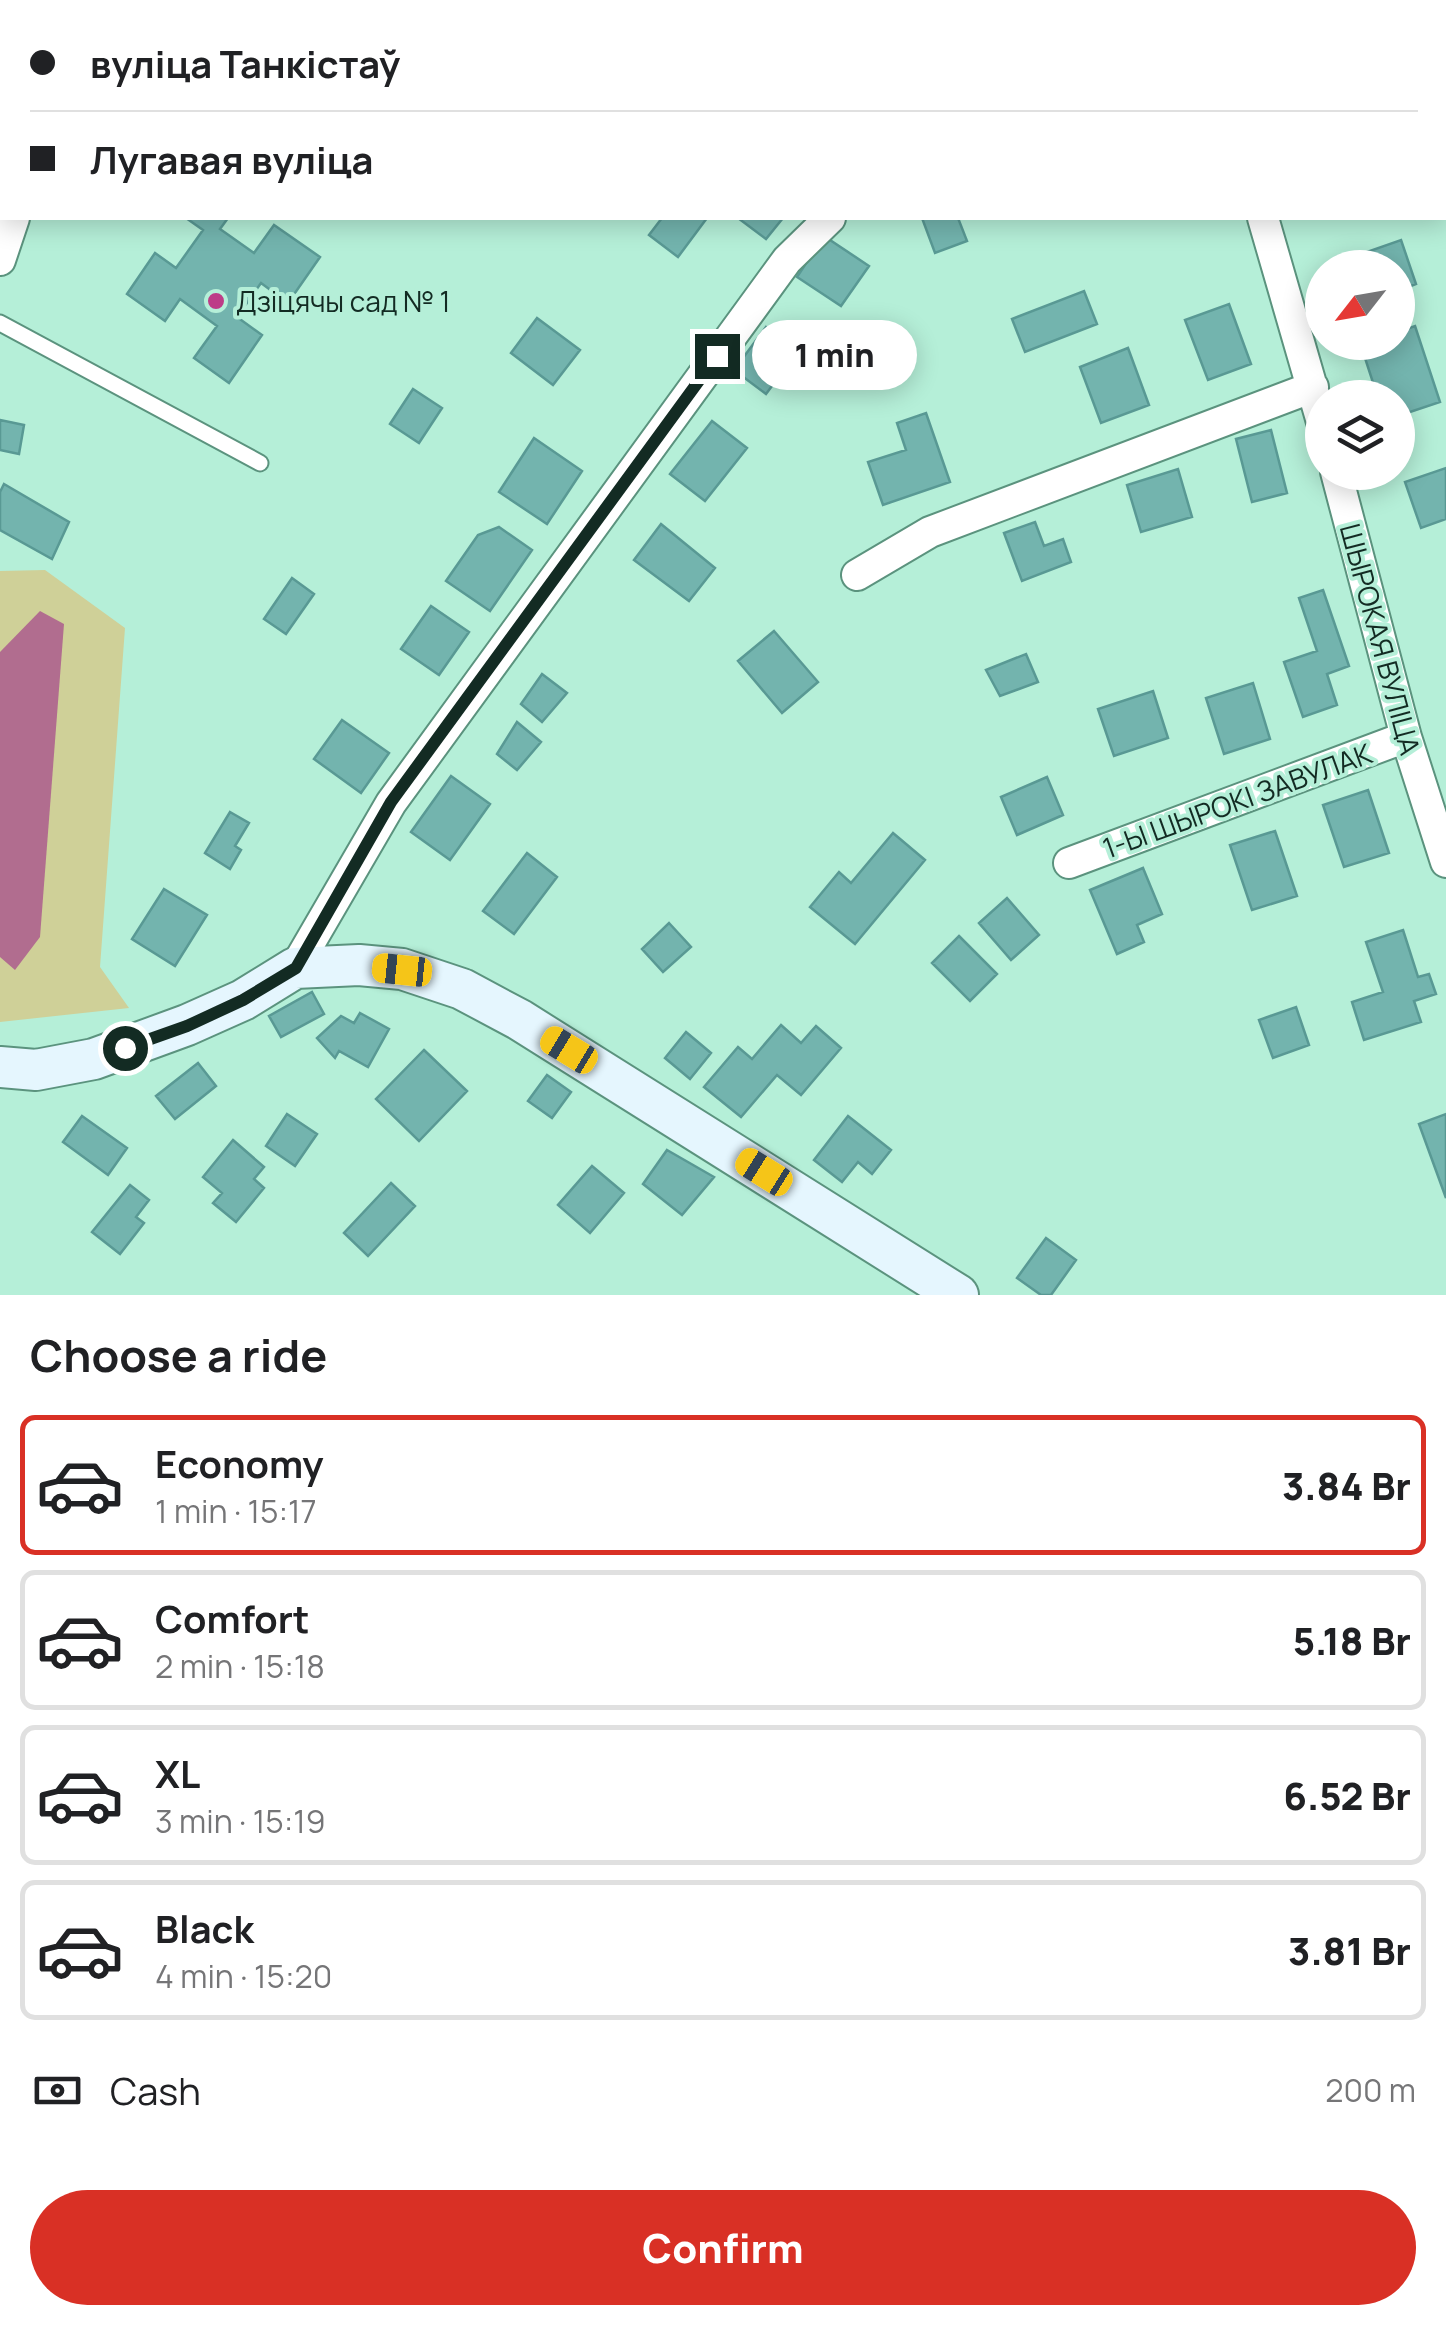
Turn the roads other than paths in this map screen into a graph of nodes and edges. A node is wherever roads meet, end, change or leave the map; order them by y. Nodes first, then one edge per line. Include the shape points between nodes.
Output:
1 (13, 220) edge
2 (828, 220) edge
3 (1263, 220) edge
4 (0, 260) edge
5 (0, 323) edge
6 (1311, 380) edge
7 (1305, 389) edge
8 (260, 463) dead end
9 (1341, 490) edge
10 (857, 575) dead end
11 (1406, 737) junction
12 (1446, 862) edge
13 (1068, 863) dead end
14 (296, 968) junction
15 (0, 1067) edge
16 (958, 1295) edge

1 - 4 street
2 - 14 street via 787,260 391,802
3 - 6 street
5 - 8 lane
7 - 10 street via 930,532
9 - 11 street, ШЫРОКАЯ ВУЛІЦА
11 - 12 street, ШЫРОКАЯ ВУЛІЦА
11 - 13 street, 1-Ы ШЫРОКІ ЗАВУЛАК
14 - 15 street via 187,1026 94,1059 36,1070
14 - 16 street via 402,970 462,989

